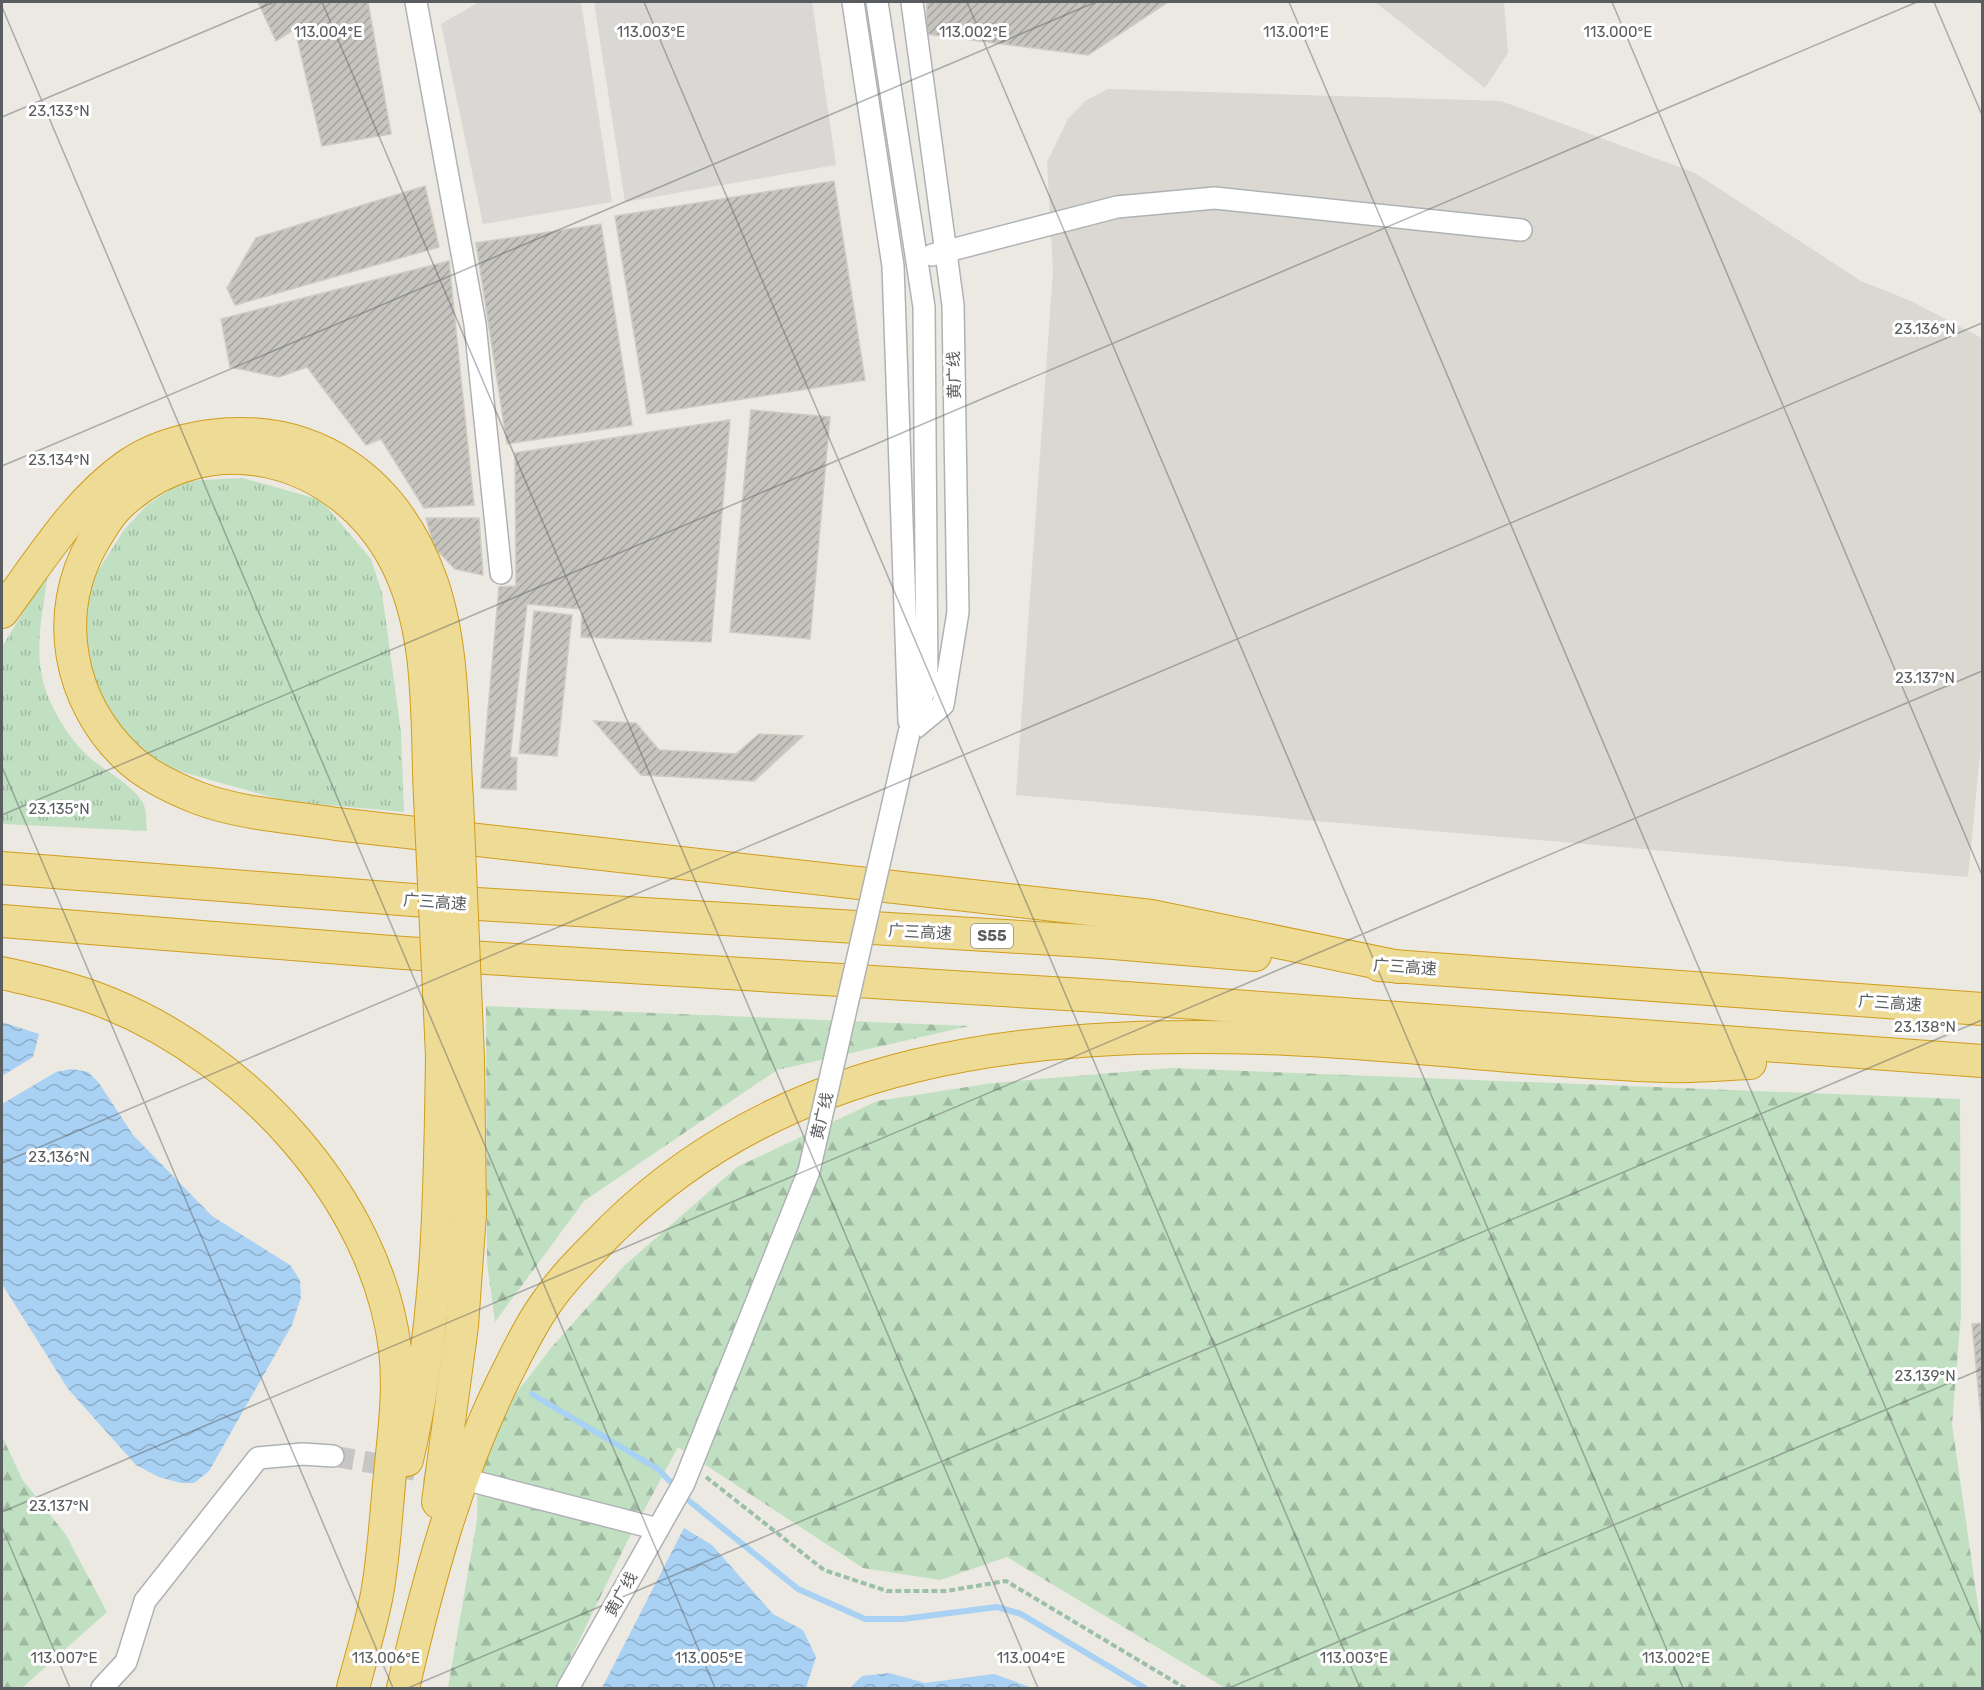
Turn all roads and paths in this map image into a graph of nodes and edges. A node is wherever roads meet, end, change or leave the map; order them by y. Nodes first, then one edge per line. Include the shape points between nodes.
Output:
1 (416, 2) edge
2 (853, 2) edge
3 (878, 2) edge
4 (912, 2) edge
5 (1521, 230) dead end
6 (946, 250) junction
7 (917, 259) junction
8 (893, 266) junction
9 (501, 573) dead end
10 (2, 612) edge
11 (909, 733) junction
12 (444, 799) junction
13 (2, 868) edge
14 (2, 921) edge
15 (1399, 967) junction
16 (2, 973) edge
17 (1983, 1009) edge
18 (1890, 1056) junction
19 (455, 1057) junction
20 (1983, 1062) edge
21 (333, 1456) tunnel mouth
22 (472, 1481) tunnel mouth
23 (683, 1482) junction
24 (658, 1529) junction
25 (377, 1593) junction
26 (425, 1595) junction
27 (102, 1689) edge
28 (353, 1689) edge
29 (403, 1689) edge
30 (568, 1689) edge
31 (1185, 1689) edge

1 - 9 street via 475,324
2 - 8 street
3 - 7 street, 黄广线
4 - 6 street, 黄广线
5 - 6 street via 1215,198 1117,207
6 - 7 street
6 - 11 street, 黄广线 via 953,305 958,612 943,705
7 - 8 street
7 - 11 street, 黄广线 via 924,307 927,683
8 - 11 street
10 - 12 highway via 71,519 102,485 130,463 191,439 234,433 272,435 309,446 346,465 390,503 431,580 444,625
11 - 23 street, 黄广线, bridge via 810,1171
12 - 15 highway via 422,643 411,599 396,561 374,526 349,500 318,479 284,465 238,458 214,459 175,470 117,507 81,562 74,585 69,628 72,662 84,697 105,732 124,753 163,781 200,798 252,812 336,824 1151,916
12 - 19 highway, bridge
13 - 15 highway, 广三高速 / S55 via 413,900 1102,942
14 - 18 highway via 404,952 1099,996
15 - 17 highway, 广三高速 / S55
16 - 25 highway via 63,986 110,1004 197,1051 238,1081 272,1113 302,1148 354,1225 388,1311 395,1350 397,1394
18 - 20 highway
18 - 26 highway via 1667,1066 1268,1038 1152,1036 967,1053 843,1086 787,1108 726,1139 676,1173 633,1209 549,1298 486,1414 462,1473
19 - 25 highway via 432,1322 420,1407
19 - 26 highway via 470,1214 462,1326
21 - 27 street via 258,1458 146,1601 126,1662
22 - 24 street
23 - 24 street, 黄广线
23 - 31 path via 824,1570 887,1591 946,1592 1006,1581
24 - 30 street, 黄广线
25 - 28 highway
26 - 29 highway

